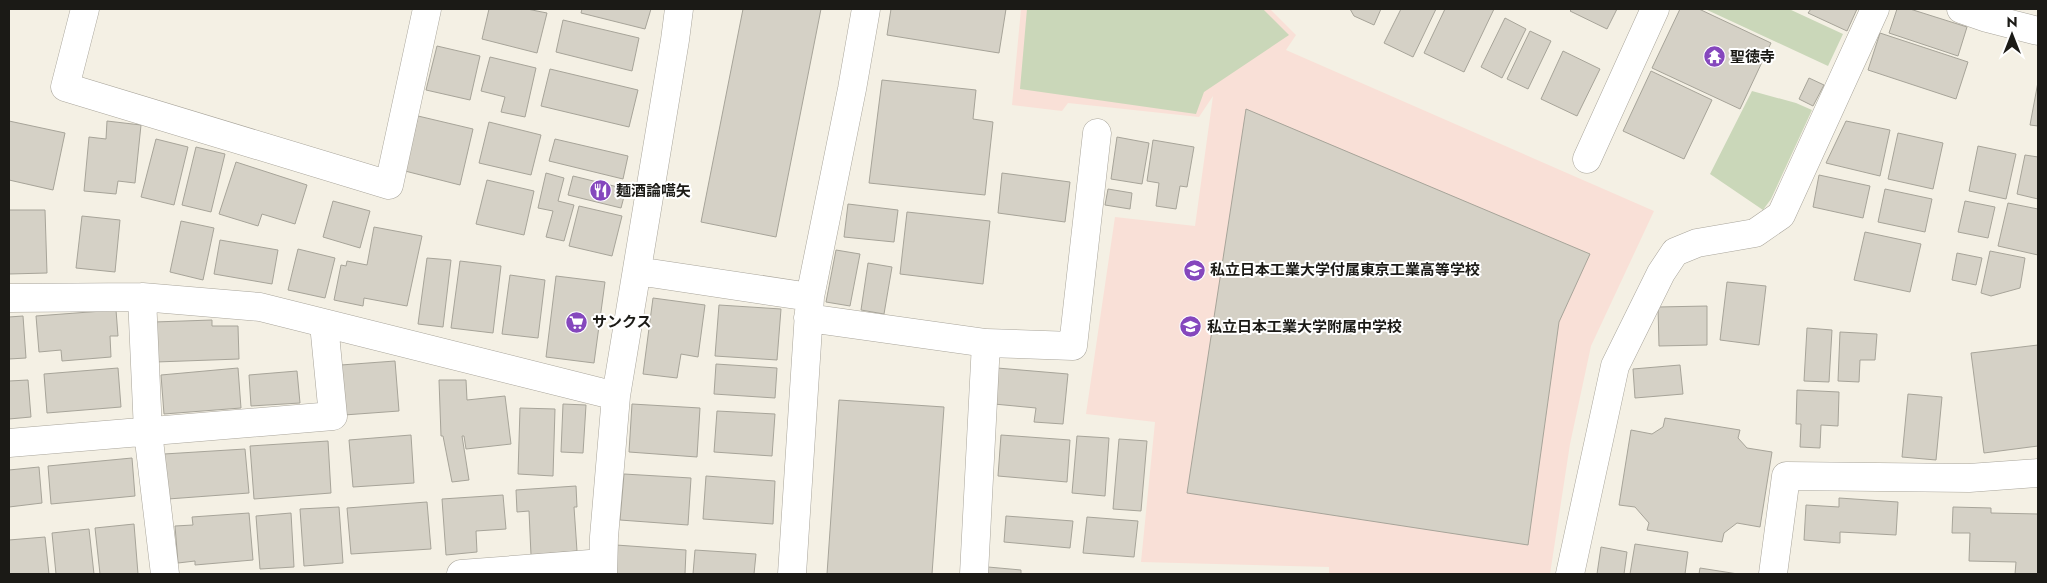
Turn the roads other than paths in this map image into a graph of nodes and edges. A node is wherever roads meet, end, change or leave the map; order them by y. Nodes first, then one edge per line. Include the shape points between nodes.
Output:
1 (85, 9) edge
2 (428, 9) edge
3 (679, 9) edge
4 (866, 9) edge
5 (1655, 9) edge
6 (1875, 9) edge
7 (1961, 9) edge
8 (2038, 31) edge
9 (1097, 133) dead end
10 (1587, 159) dead end
11 (637, 271) junction
12 (142, 297) junction
13 (9, 298) edge
14 (809, 308) junction
15 (324, 324) junction
16 (986, 343) junction
17 (616, 396) junction
18 (148, 432) junction
19 (9, 443) edge
20 (2038, 473) edge
21 (603, 569) edge
22 (165, 574) edge
23 (461, 574) edge
24 (792, 574) edge
25 (974, 574) edge
26 (1570, 574) edge
27 (1773, 574) edge

1 - 2 street via 65,87 389,184
3 - 11 street
4 - 14 street
5 - 10 street
6 - 26 street via 1781,215 1755,233 1697,243 1675,252 1661,273 1615,366
7 - 8 street
9 - 16 street via 1072,346
11 - 14 street
11 - 17 street
12 - 13 street
12 - 15 street via 260,307
12 - 18 street
14 - 16 street
14 - 24 street
15 - 17 street
15 - 18 street via 334,416
16 - 25 street
17 - 21 street
18 - 19 street
18 - 22 street
20 - 27 street via 1969,478 1786,476
21 - 23 street

